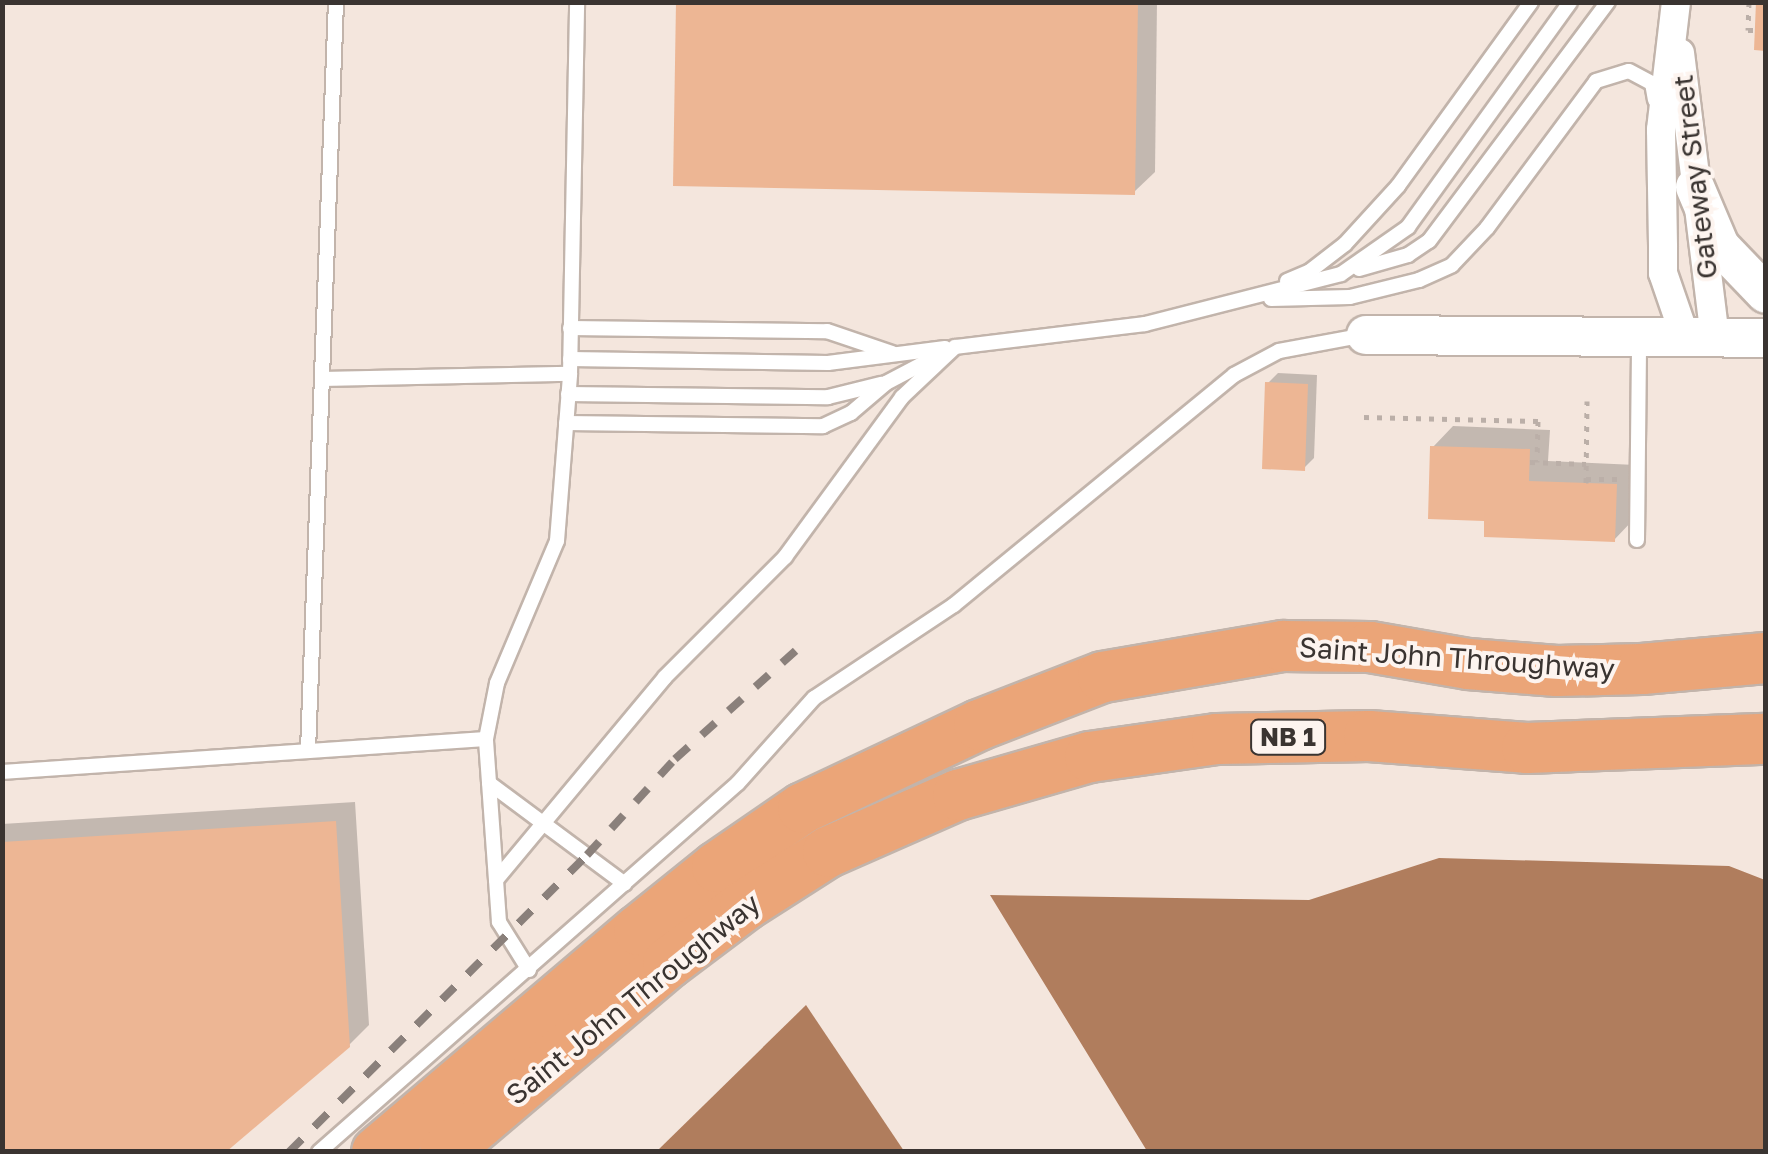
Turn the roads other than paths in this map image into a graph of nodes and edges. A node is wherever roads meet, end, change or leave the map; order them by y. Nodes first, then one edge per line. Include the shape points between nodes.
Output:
1 (336, 2) edge
2 (577, 2) edge
3 (1531, 2) edge
4 (1570, 2) edge
5 (1608, 2) edge
6 (1676, 10) edge
7 (1661, 130) junction
8 (1695, 187) junction
9 (1342, 274) junction
10 (1766, 294) edge
11 (1245, 300) junction
12 (570, 328) junction
13 (1366, 335) joint
14 (1639, 337) junction
15 (1700, 337) junction
16 (1766, 338) edge
17 (955, 347) junction
18 (898, 354) junction
19 (570, 367) junction
20 (322, 379) junction
21 (886, 382) junction
22 (568, 394) junction
23 (566, 423) junction
24 (1637, 540) dead end
25 (1766, 632) edge
26 (1370, 648) junction
27 (1766, 658) edge
28 (1766, 686) edge
29 (980, 725) junction
30 (1766, 739) edge
31 (486, 740) junction
32 (308, 751) junction
33 (2, 772) edge
34 (489, 783) junction
35 (546, 824) junction
36 (496, 880) junction
37 (625, 884) junction
38 (529, 970) junction
39 (319, 1152) edge
40 (377, 1152) edge
41 (446, 1152) edge

1 - 20 lane
2 - 12 lane
3 - 11 lane via 1398,186 1345,244 1310,271
4 - 9 lane via 1408,227
5 - 9 lane via 1429,241 1408,255
6 - 7 street, Gateway Street
6 - 8 street, Gateway Street
7 - 11 lane via 1652,82 1629,71 1596,81 1452,265 1350,298
7 - 15 street, Gateway Street via 1664,273
8 - 10 street via 1720,246
8 - 15 street, Gateway Street
9 - 11 lane
11 - 17 lane via 1145,324
12 - 18 lane via 827,331
12 - 19 lane
13 - 14 street
13 - 37 lane via 1279,352 1234,376 954,605 814,698 738,783
14 - 15 street
14 - 24 lane
15 - 16 street
17 - 18 lane
17 - 21 lane
17 - 35 lane via 902,397 785,557 666,677
18 - 19 lane via 828,363
19 - 20 lane
19 - 22 lane
20 - 32 lane
21 - 22 lane via 828,397
21 - 23 lane via 823,426
22 - 23 lane
23 - 31 lane via 557,541 497,683
25 - 26 highway via 1592,654
26 - 27 highway, Saint John Throughway / NB 1 via 1557,671
26 - 29 highway, Saint John Throughway / NB 1 via 1283,646 1194,658 1103,677
28 - 29 highway, Saint John Throughway / NB 1 via 1557,698 1260,678 1178,684
29 - 40 highway, Saint John Throughway / NB 1 via 803,808 717,868
30 - 41 highway, Saint John Throughway / NB 1 via 1527,748 1369,736 1217,739 1090,757 958,795 828,852 745,905
31 - 32 lane
31 - 34 lane
32 - 33 lane
34 - 35 lane
34 - 36 lane
35 - 36 lane
35 - 37 lane
36 - 38 lane via 499,922
37 - 38 lane
38 - 39 lane

